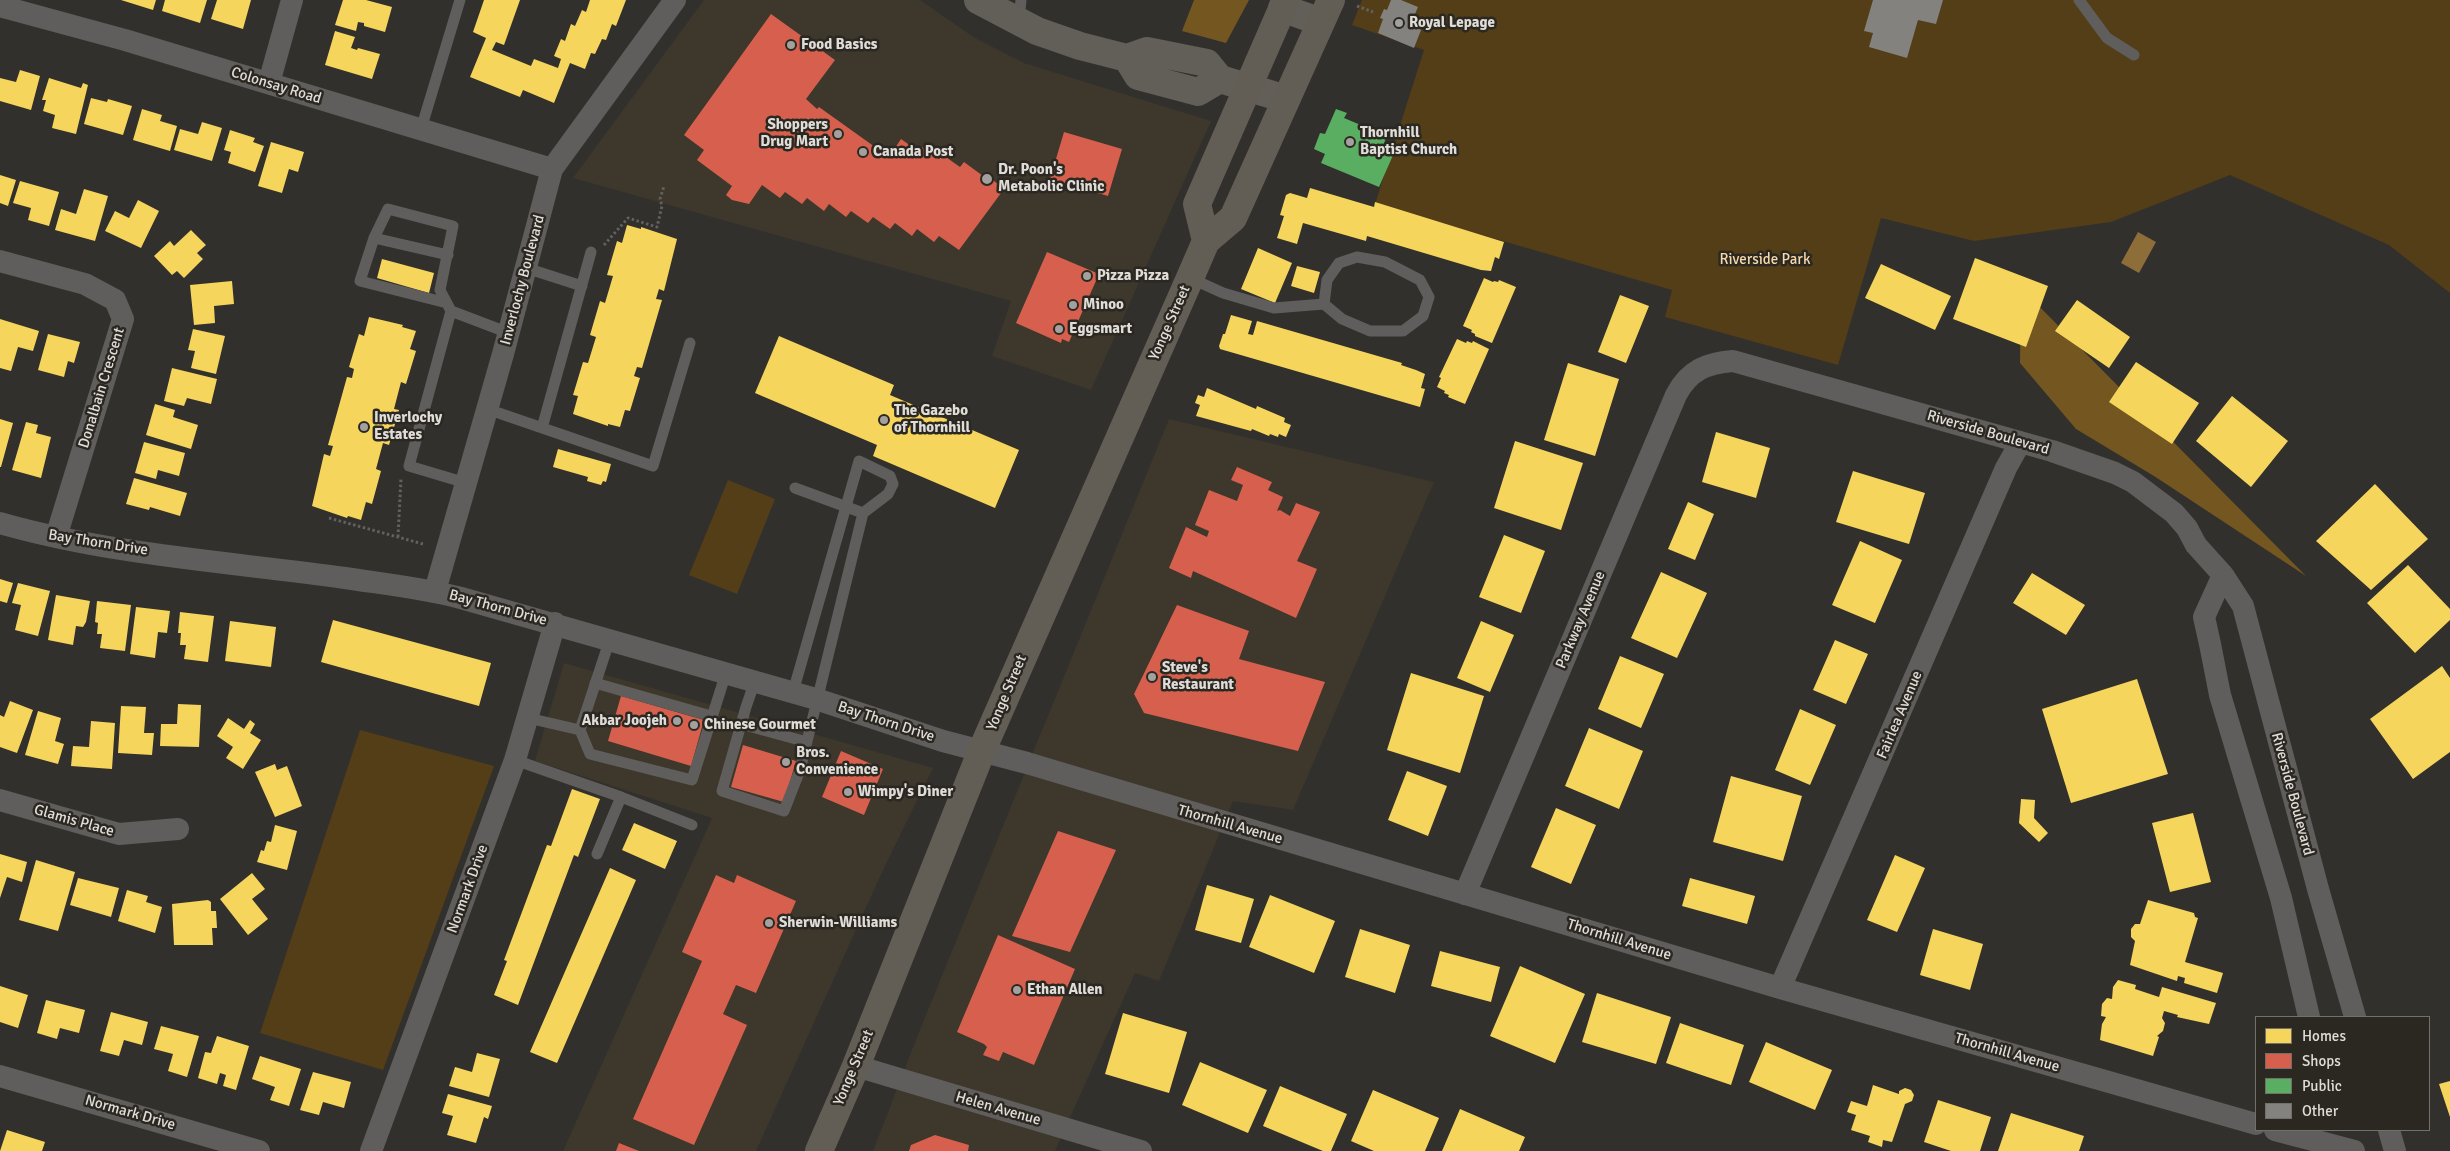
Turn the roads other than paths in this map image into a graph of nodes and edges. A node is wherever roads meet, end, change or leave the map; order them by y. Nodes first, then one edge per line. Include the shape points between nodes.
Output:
1 (292, 0) edge
2 (460, 0) edge
3 (675, 0) edge
4 (978, 0) edge
5 (2079, 0) edge
6 (1284, 4) edge
7 (0, 6) edge
8 (1336, 9) edge
9 (1020, 11) edge
10 (2134, 55) dead end
11 (269, 83) junction
12 (1248, 86) junction
13 (1286, 99) junction
14 (421, 129) junction
15 (552, 169) junction
16 (374, 238) junction
17 (1206, 240) junction
18 (591, 252) road end
19 (448, 255) junction
20 (0, 261) edge
21 (526, 268) junction
22 (1190, 278) junction
23 (582, 286) junction
24 (1324, 304) junction
25 (449, 307) junction
26 (509, 333) junction
27 (690, 343) dead end
28 (1715, 363) joint
29 (487, 409) junction
30 (542, 428) junction
31 (2020, 443) junction
32 (466, 483) junction
33 (795, 488) dead end
34 (845, 507) junction
35 (862, 513) junction
36 (0, 523) edge
37 (56, 537) junction
38 (2223, 575) junction
39 (435, 591) junction
40 (555, 623) junction
41 (610, 639) junction
42 (726, 673) junction
43 (755, 681) junction
44 (596, 683) junction
45 (793, 692) junction
46 (816, 699) junction
47 (711, 716) junction
48 (528, 718) junction
49 (741, 724) junction
50 (580, 730) junction
51 (807, 742) junction
52 (982, 750) junction
53 (515, 760) junction
54 (621, 797) junction
55 (0, 800) edge
56 (692, 825) dead end
57 (178, 829) dead end
58 (597, 854) dead end
59 (1464, 894) junction
60 (1780, 988) junction
61 (2309, 1016) edge
62 (2355, 1016) edge
63 (856, 1066) junction
64 (0, 1076) edge
65 (2255, 1124) edge
66 (2280, 1131) edge
67 (2388, 1131) edge
68 (2346, 1145) edge
69 (259, 1151) edge
70 (371, 1151) edge
71 (819, 1151) edge
72 (1141, 1151) edge
73 (2395, 1151) edge

1 - 11 street
2 - 14 lane
3 - 15 street, Inverlochy Boulevard
4 - 9 street
5 - 10 lane via 2107,38
6 - 8 street
6 - 12 main road
7 - 11 street, Colonsay Road
8 - 13 main road, Yonge Street
9 - 12 street via 1054,37 1128,58 1138,76 1198,92 1220,79
11 - 14 street, Colonsay Road
12 - 13 street
12 - 17 main road via 1197,204
13 - 17 main road, Yonge Street via 1233,218
14 - 15 street, Colonsay Road
15 - 21 street, Inverlochy Boulevard
16 - 19 lane
16 - 19 lane via 388,209 453,226
16 - 25 lane via 360,281
17 - 22 main road, Yonge Street
18 - 23 lane
19 - 25 lane via 440,290
20 - 37 street, Donalbain Crescent via 85,284 115,300 123,319
21 - 23 lane
21 - 26 street, Inverlochy Boulevard
22 - 24 lane via 1223,293 1274,308
22 - 52 main road, Yonge Street
23 - 30 lane
24 - 24 lane via 1327,280 1338,263 1357,256 1385,262 1420,280 1429,297 1423,316 1402,331 1370,331 1342,319
25 - 26 lane
25 - 32 lane via 409,466
26 - 29 street, Inverlochy Boulevard
27 - 30 lane via 653,466
28 - 31 street, Riverside Boulevard via 1733,361
28 - 59 street, Parkway Avenue via 1689,376 1676,395
29 - 30 lane
29 - 32 street, Inverlochy Boulevard
31 - 38 street, Riverside Boulevard via 2071,457 2133,482 2174,513 2196,545
31 - 60 street, Fairlea Avenue via 2006,468
32 - 39 street, Inverlochy Boulevard
33 - 34 lane
34 - 35 lane
34 - 35 lane via 859,461 890,476 893,484 888,494
34 - 45 lane
35 - 46 lane
36 - 37 street, Bay Thorn Drive
37 - 39 street, Bay Thorn Drive
38 - 61 street via 2204,617 2211,653 2220,696 2281,898
38 - 62 street, Riverside Boulevard via 2243,606
39 - 40 street, Bay Thorn Drive
40 - 41 street, Bay Thorn Drive
40 - 48 street, Normark Drive
41 - 42 street, Bay Thorn Drive
41 - 44 lane
42 - 43 street, Bay Thorn Drive
42 - 47 lane
43 - 45 street, Bay Thorn Drive
43 - 49 lane
44 - 47 lane
44 - 50 lane
45 - 46 street, Bay Thorn Drive
46 - 51 lane
46 - 52 street, Bay Thorn Drive via 943,741
47 - 50 lane via 692,780 590,754
48 - 50 lane
48 - 53 street, Normark Drive
49 - 51 lane
49 - 51 lane via 722,791 784,811
52 - 59 street, Thornhill Avenue
52 - 63 main road, Yonge Street
53 - 54 lane
53 - 70 street, Normark Drive
54 - 56 lane
54 - 58 lane
55 - 57 street, Glamis Place via 118,834
59 - 60 street, Thornhill Avenue
60 - 65 street, Thornhill Avenue
63 - 71 main road, Yonge Street
63 - 72 street, Helen Avenue
64 - 69 street, Normark Drive
66 - 68 street
67 - 73 street

